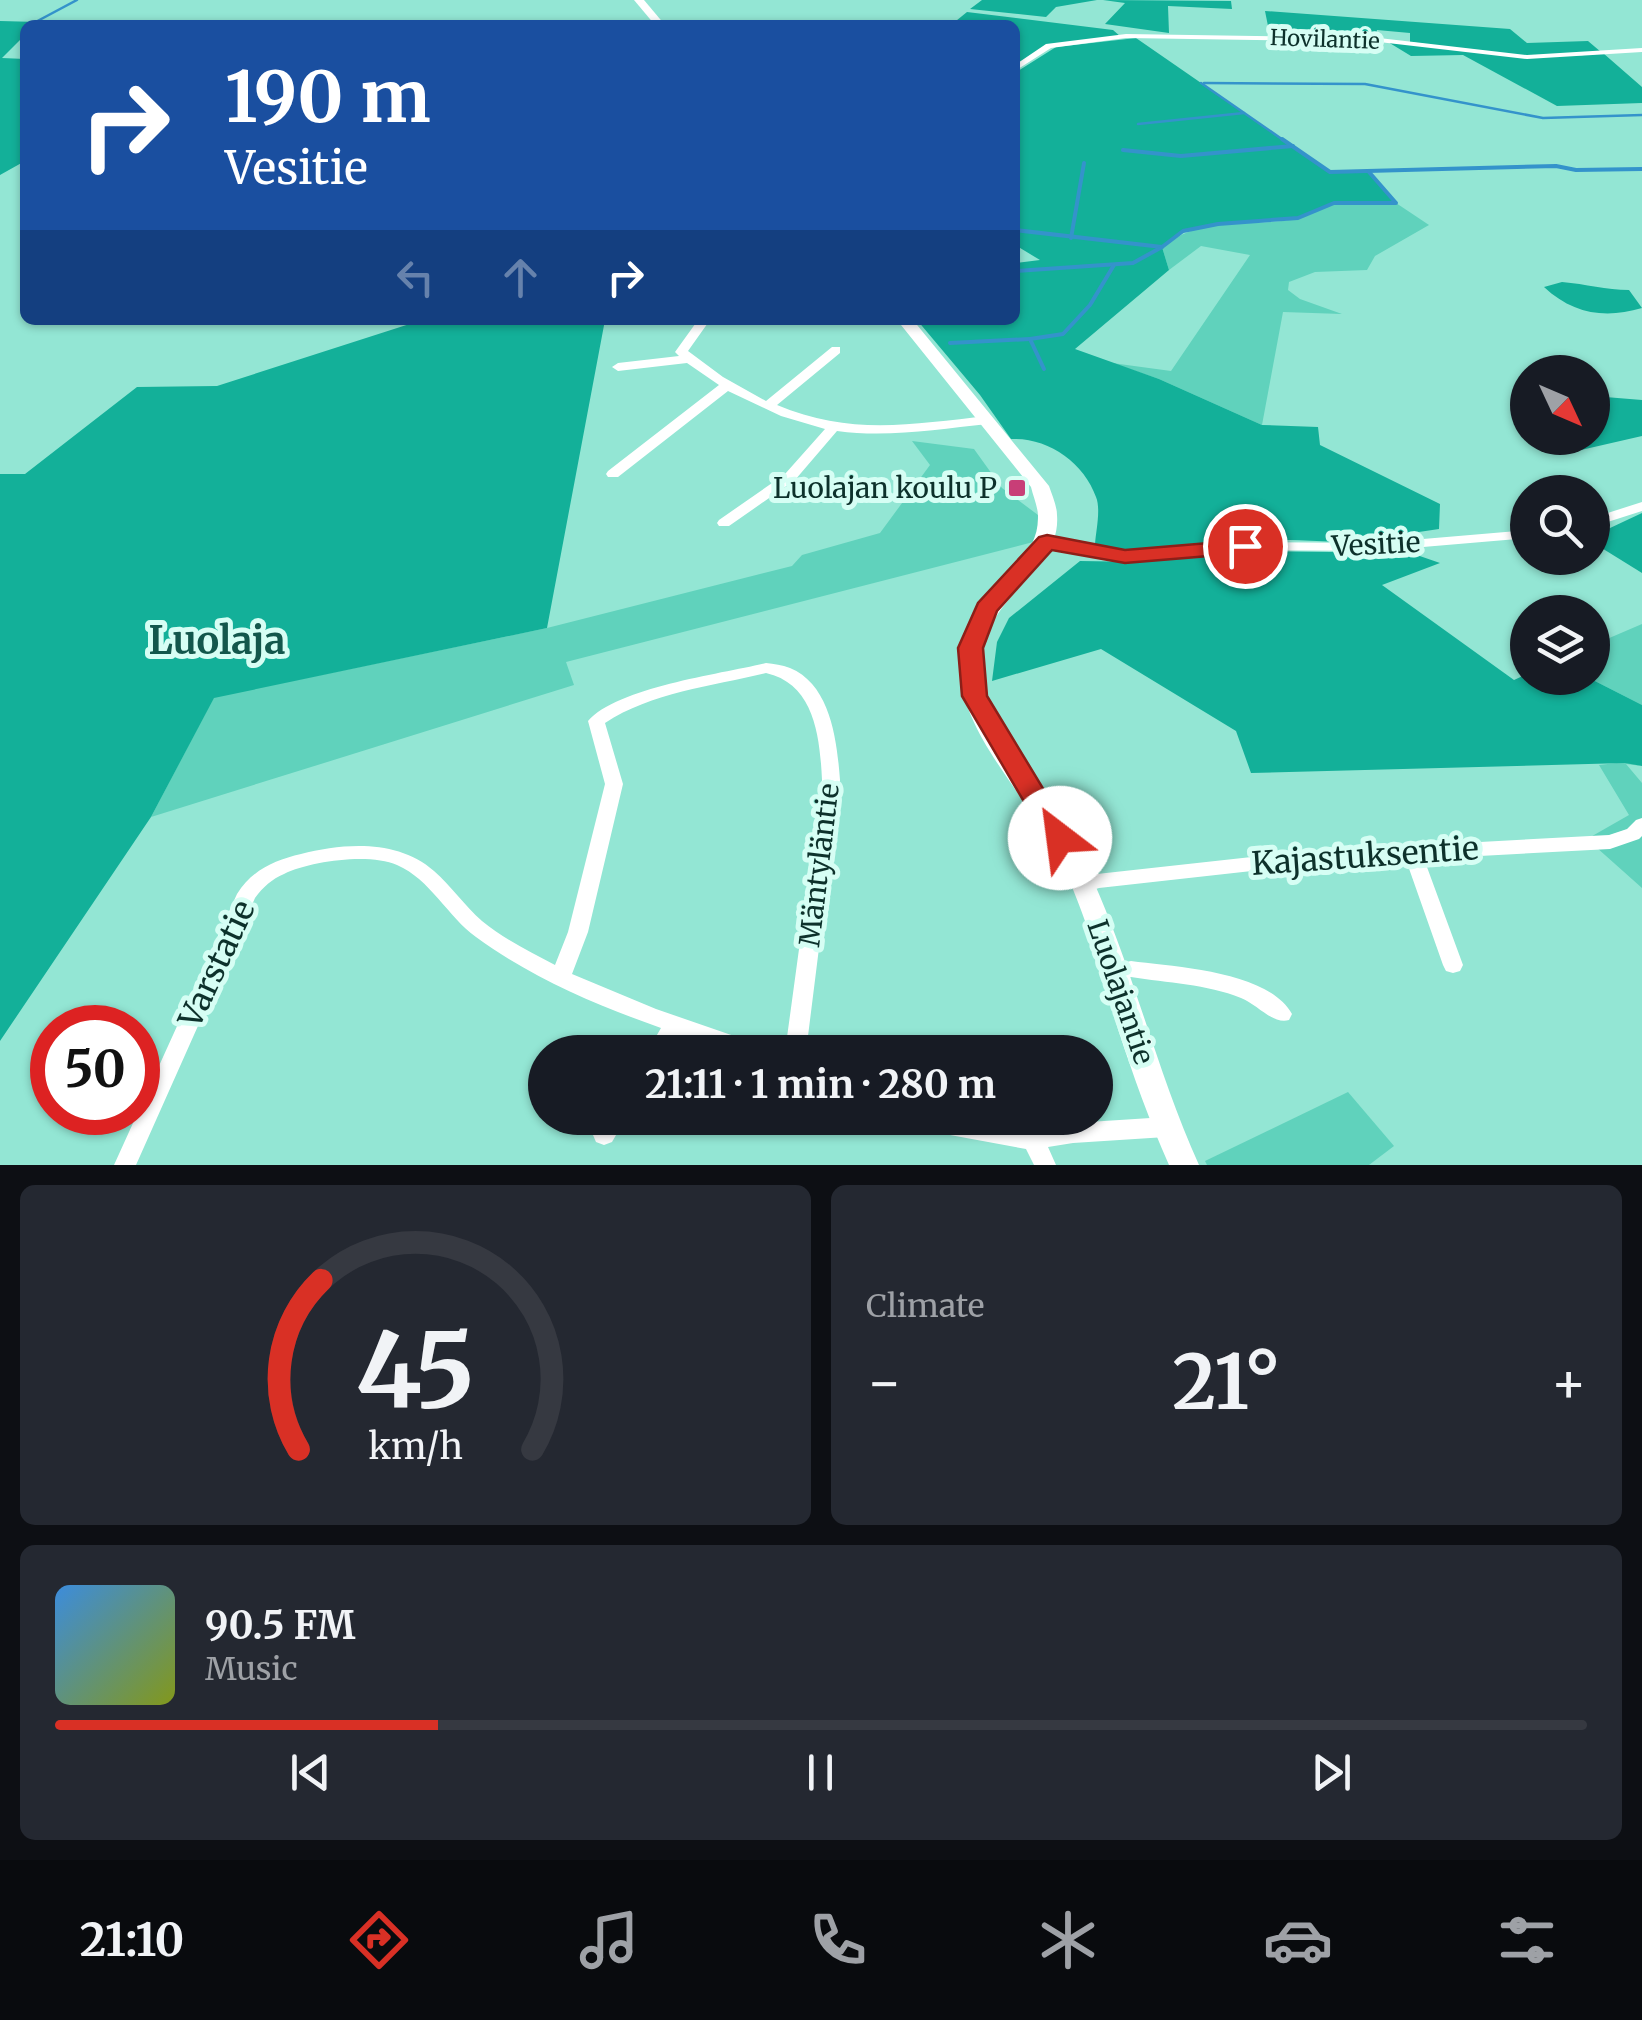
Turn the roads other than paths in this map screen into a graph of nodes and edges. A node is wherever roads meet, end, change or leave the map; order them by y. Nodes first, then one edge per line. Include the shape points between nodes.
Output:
1 (639, 0) edge
2 (656, 20) edge
3 (1642, 50) edge
4 (1020, 66) edge
5 (701, 325) edge
6 (909, 325) edge
7 (836, 350) dead end
8 (685, 355) junction
9 (618, 366) dead end
10 (726, 386) junction
11 (769, 405) junction
12 (988, 420) junction
13 (834, 427) junction
14 (613, 474) dead end
15 (1642, 506) edge
16 (1610, 517) edge
17 (724, 523) dead end
18 (1510, 536) edge
19 (1047, 542) junction
20 (1642, 825) edge
21 (1412, 851) junction
22 (1084, 886) junction
23 (1453, 965) dead end
24 (1116, 972) junction
25 (560, 978) junction
26 (1282, 1014) dead end
27 (674, 1025) junction
28 (668, 1035) edge
29 (704, 1035) edge
30 (798, 1035) edge
31 (1166, 1126) junction
32 (1006, 1135) edge
33 (1033, 1140) junction
34 (125, 1165) edge
35 (1045, 1165) edge
36 (1184, 1165) edge

1 - 2 main road
3 - 4 street, Hovilantie via 1540,57 1379,40 1126,36 1049,46
5 - 8 street
6 - 12 main road
7 - 11 street
8 - 9 street
8 - 10 street
10 - 11 street
10 - 14 street
11 - 13 street
12 - 13 street
12 - 19 main road via 1040,486 1050,513
13 - 17 street via 790,477
15 - 16 street
18 - 19 street, Vesitie via 1125,556
19 - 22 main road, Luolajantie via 986,608 970,648 971,670 984,716
20 - 21 street, Kajastuksentie via 1610,842
21 - 22 street, Kajastuksentie
21 - 23 street
22 - 24 main road, Luolajantie
24 - 26 street via 1249,990 1270,999
24 - 31 main road, Luolajantie
25 - 27 street
25 - 30 street, Mäntyläntie via 578,932 614,784 596,722 630,702 766,668 784,670 798,678 819,710 829,746
25 - 34 street, Varstatie via 481,931 404,860 322,856 264,876 247,894
27 - 28 street
27 - 29 street
31 - 33 street
31 - 36 main road, Luolajantie
32 - 33 street
33 - 35 street

